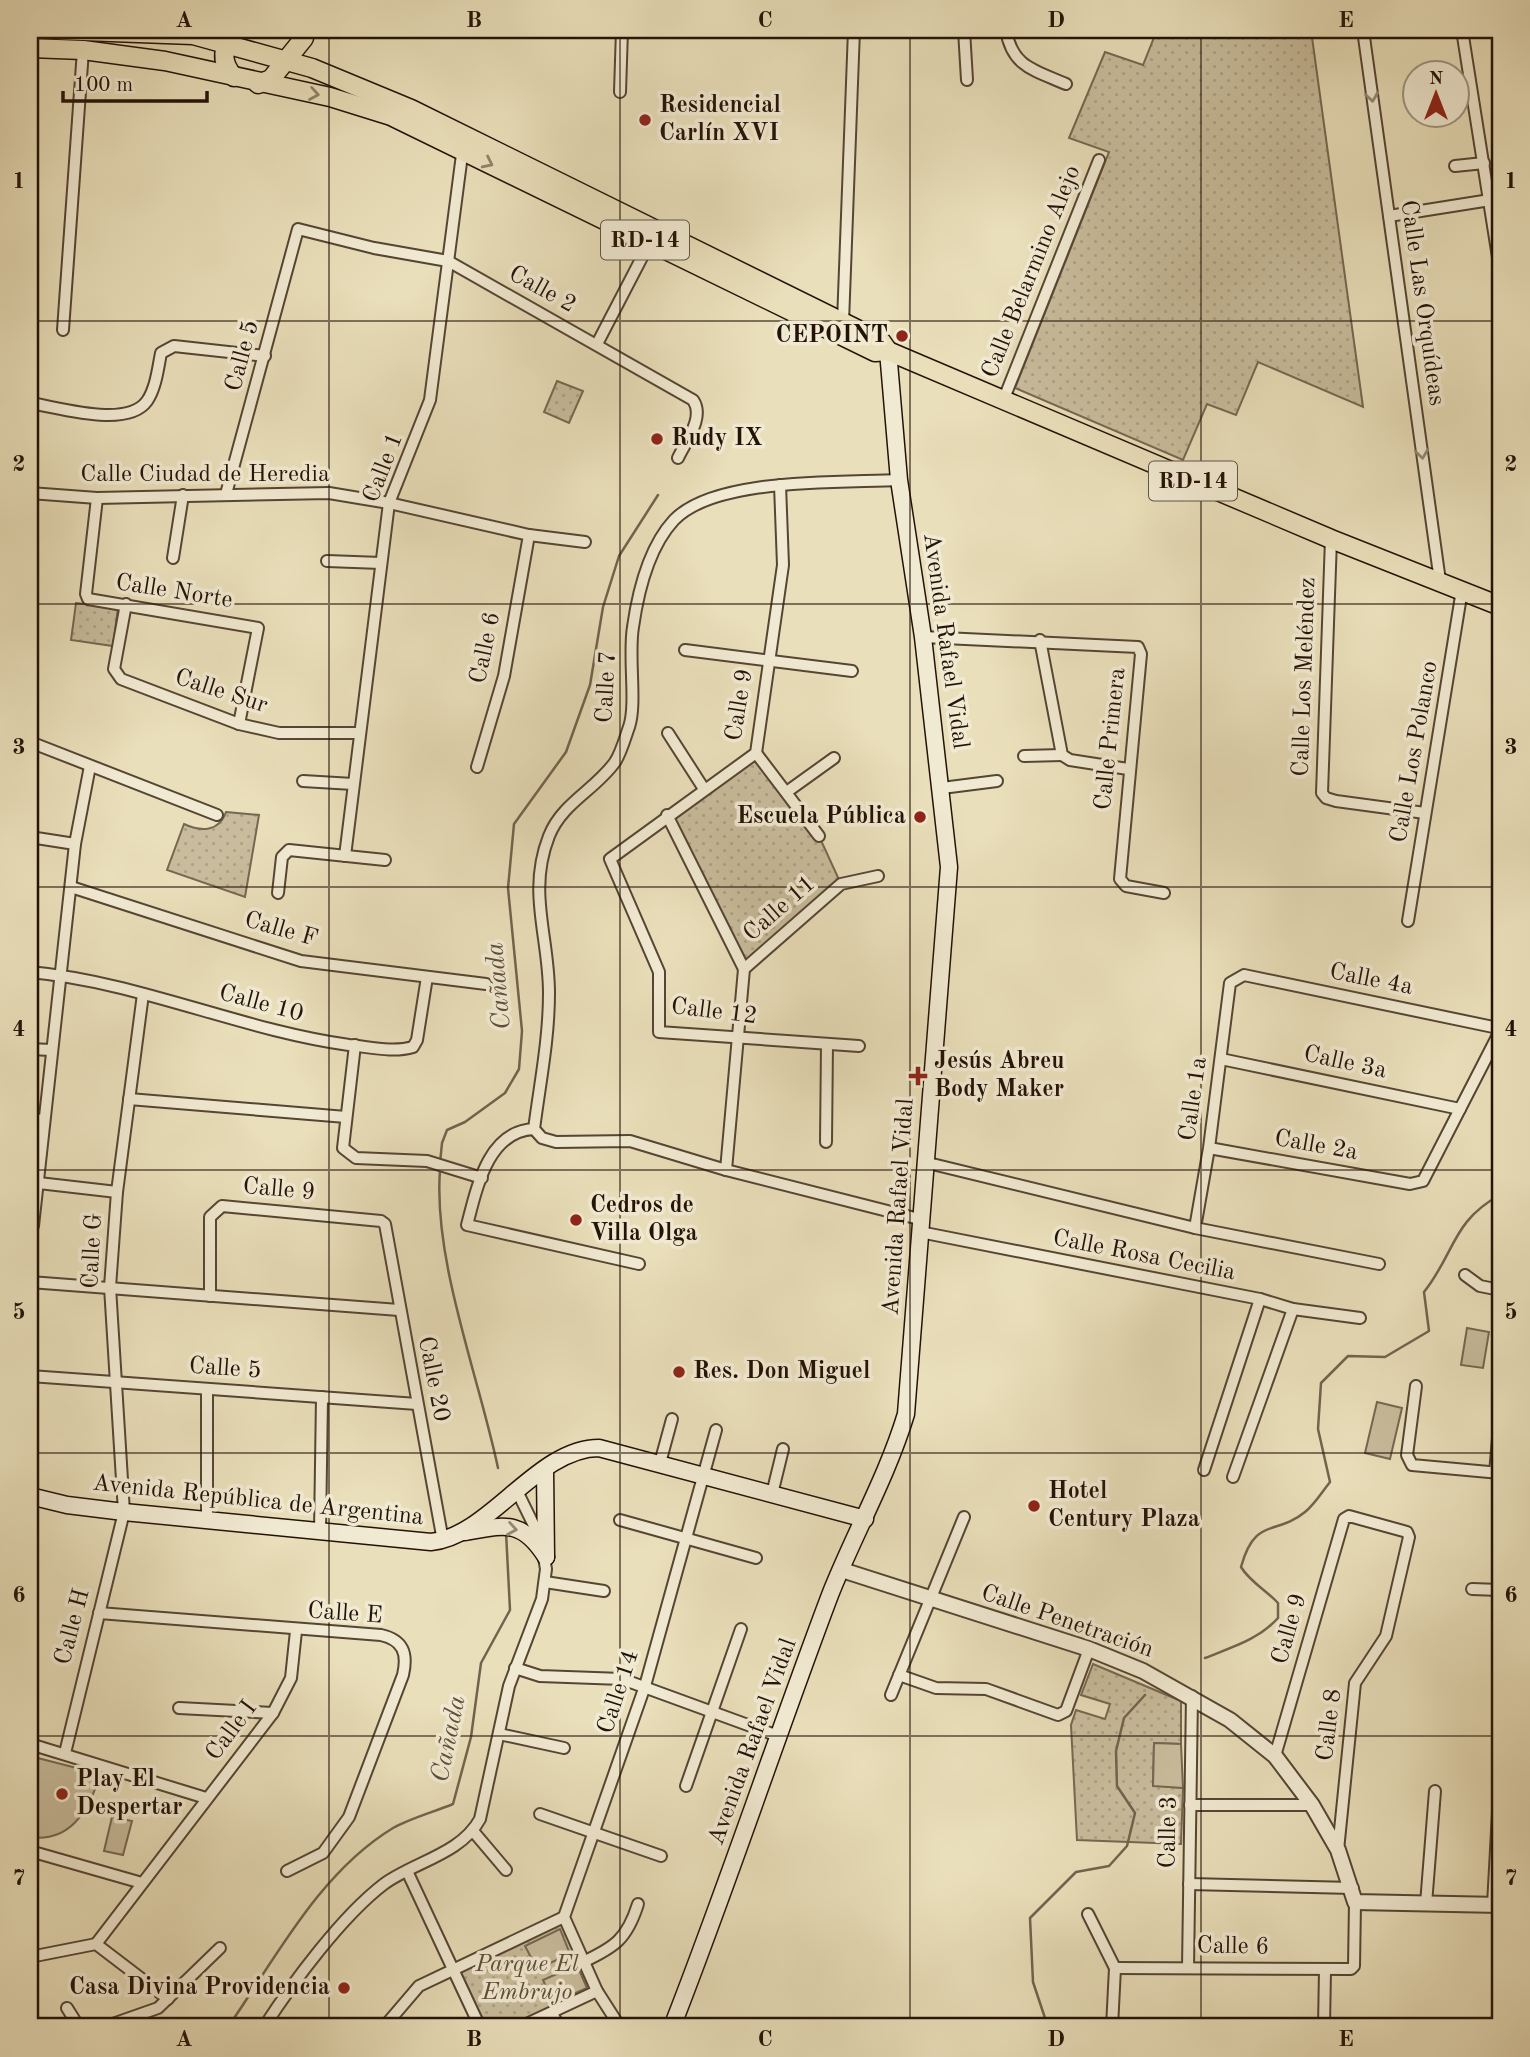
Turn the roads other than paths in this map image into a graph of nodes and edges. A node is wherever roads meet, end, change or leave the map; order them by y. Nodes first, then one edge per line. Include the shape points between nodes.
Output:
1 (56, 30) edge
2 (622, 30) edge
3 (854, 30) edge
4 (964, 30) edge
5 (1006, 30) edge
6 (1363, 30) edge
7 (1462, 30) edge
8 (308, 34) edge
9 (231, 35) edge
10 (30, 48) edge
11 (83, 50) junction
12 (287, 60) junction
13 (312, 68) junction
14 (234, 77) junction
15 (967, 80) dead end
16 (258, 84) junction
17 (1066, 84) dead end
18 (620, 92) dead end
19 (408, 115) junction
20 (464, 144) junction
21 (1099, 160) dead end
22 (1484, 163) junction
23 (1455, 166) dead end
24 (1490, 200) junction
25 (1389, 216) junction
26 (298, 229) joint
27 (652, 237) junction
28 (448, 261) junction
29 (1500, 270) edge
30 (843, 322) junction
31 (63, 330) dead end
32 (597, 344) junction
33 (888, 351) junction
34 (265, 356) junction
35 (1003, 401) junction
36 (30, 403) edge
37 (678, 458) dead end
38 (899, 480) junction
39 (780, 485) junction
40 (30, 493) edge
41 (226, 494) junction
42 (183, 495) junction
43 (97, 498) junction
44 (389, 503) junction
45 (529, 535) junction
46 (1331, 539) junction
47 (585, 542) dead end
48 (173, 558) dead end
49 (327, 561) dead end
50 (381, 563) junction
51 (1440, 582) junction
52 (1462, 590) junction
53 (126, 604) junction
54 (1500, 606) edge
55 (923, 636) junction
56 (1040, 640) junction
57 (685, 650) dead end
58 (768, 661) junction
59 (852, 671) dead end
60 (239, 724) junction
61 (359, 733) junction
62 (668, 733) dead end
63 (30, 742) edge
64 (756, 753) junction
65 (1062, 755) junction
66 (1024, 756) dead end
67 (834, 758) dead end
68 (90, 766) junction
69 (477, 768) dead end
70 (1128, 769) junction
71 (303, 781) dead end
72 (997, 781) dead end
73 (353, 784) junction
74 (942, 788) junction
75 (704, 789) junction
76 (788, 791) junction
77 (1425, 813) junction
78 (217, 815) dead end
79 (667, 815) junction
80 (819, 836) dead end
81 (30, 837) edge
82 (75, 844) junction
83 (345, 856) junction
84 (610, 859) joint
85 (385, 860) dead end
86 (878, 876) dead end
87 (71, 887) junction
88 (278, 893) dead end
89 (1164, 893) dead end
90 (1408, 921) dead end
91 (744, 969) junction
92 (30, 972) edge
93 (60, 975) junction
94 (428, 977) junction
95 (1236, 979) joint
96 (486, 984) dead end
97 (144, 994) junction
98 (738, 1037) junction
99 (827, 1044) junction
100 (355, 1045) junction
101 (859, 1046) dead end
102 (30, 1049) edge
103 (51, 1050) junction
104 (1221, 1059) junction
105 (129, 1099) junction
106 (1460, 1109) junction
107 (346, 1118) junction
108 (30, 1119) edge
109 (44, 1119) junction
110 (534, 1129) junction
111 (826, 1142) dead end
112 (1209, 1148) junction
113 (924, 1162) junction
114 (726, 1170) junction
115 (482, 1178) junction
116 (34, 1182) edge
117 (117, 1192) junction
118 (384, 1224) joint
119 (33, 1226) dead end
120 (919, 1226) junction
121 (1195, 1228) junction
122 (639, 1264) dead end
123 (1379, 1264) dead end
124 (1465, 1275) dead end
125 (30, 1282) edge
126 (110, 1287) junction
127 (1500, 1290) edge
128 (210, 1296) junction
129 (1260, 1299) junction
130 (1293, 1309) junction
131 (399, 1310) junction
132 (1360, 1318) dead end
133 (30, 1376) edge
134 (116, 1382) junction
135 (1416, 1386) dead end
136 (207, 1389) junction
137 (322, 1397) junction
138 (417, 1404) junction
139 (1500, 1415) edge
140 (672, 1419) dead end
141 (716, 1430) dead end
142 (783, 1449) dead end
143 (660, 1463) junction
144 (545, 1470) junction
145 (1203, 1471) dead end
146 (1498, 1473) edge
147 (704, 1475) junction
148 (1233, 1478) dead end
149 (517, 1491) junction
150 (772, 1494) junction
151 (30, 1496) edge
152 (124, 1512) junction
153 (1349, 1516) joint
154 (964, 1517) dead end
155 (865, 1519) junction
156 (207, 1520) junction
157 (620, 1520) dead end
158 (320, 1532) junction
159 (465, 1532) junction
160 (687, 1539) junction
161 (443, 1541) junction
162 (545, 1557) junction
163 (756, 1558) dead end
164 (842, 1570) junction
165 (545, 1583) junction
166 (1472, 1589) dead end
167 (1500, 1590) edge
168 (604, 1591) dead end
169 (931, 1600) junction
170 (100, 1614) junction
171 (741, 1629) dead end
172 (296, 1631) junction
173 (1089, 1649) junction
174 (515, 1668) junction
175 (899, 1675) junction
176 (645, 1686) junction
177 (891, 1695) dead end
178 (1192, 1696) junction
179 (179, 1708) dead end
180 (711, 1710) junction
181 (273, 1713) junction
182 (499, 1734) junction
183 (778, 1736) junction
184 (30, 1744) edge
185 (564, 1748) dead end
186 (65, 1753) junction
187 (1275, 1756) junction
188 (1500, 1775) edge
189 (686, 1786) dead end
190 (1435, 1791) dead end
191 (206, 1798) junction
192 (1190, 1805) junction
193 (1312, 1805) junction
194 (540, 1814) dead end
195 (473, 1831) junction
196 (595, 1833) junction
197 (1338, 1850) junction
198 (30, 1851) edge
199 (661, 1856) dead end
200 (506, 1870) dead end
201 (287, 1871) dead end
202 (407, 1871) junction
203 (142, 1883) junction
204 (1189, 1884) junction
205 (1354, 1895) junction
206 (638, 1904) dead end
207 (1426, 1904) junction
208 (1497, 1905) edge
209 (1088, 1914) dead end
210 (564, 1917) junction
211 (96, 1944) junction
212 (220, 1948) dead end
213 (30, 1957) edge
214 (583, 1962) junction
215 (452, 1968) junction
216 (1115, 1968) junction
217 (1188, 1968) junction
218 (1325, 1969) junction
219 (1351, 1969) joint
220 (597, 1991) junction
221 (168, 1999) junction
222 (67, 2008) dead end
223 (552, 2012) junction
224 (387, 2023) edge
225 (79, 2027) edge
226 (104, 2027) edge
227 (264, 2027) edge
228 (400, 2027) edge
229 (480, 2027) edge
230 (520, 2027) edge
231 (559, 2027) edge
232 (620, 2027) edge
233 (672, 2027) edge
234 (1112, 2027) edge
235 (1324, 2027) edge

1 - 9 main road, RD-14
2 - 18 street
3 - 30 street
4 - 15 street
5 - 17 street via 1016,60
6 -> 25 street, Calle Las Orquídeas
7 - 22 street
8 - 12 main road
8 - 13 main road via 304,55
9 - 12 main road, RD-14
9 - 14 main road via 224,63
10 - 11 main road, RD-14
11 - 14 main road, RD-14 via 165,61
11 - 31 street
12 - 13 main road, RD-14
12 - 16 main road via 271,79
13 - 19 main road, RD-14
14 - 16 main road, RD-14
16 -> 19 main road, RD-14
19 - 20 main road, RD-14
20 - 27 main road, RD-14
20 - 28 street, Calle 1
21 - 35 street, Calle Belarmino Alejo
22 - 23 street
22 - 24 street
24 - 25 street
24 - 29 street
25 -> 51 street, Calle Las Orquídeas
26 - 28 street, Calle 2
26 - 34 street, Calle 5
27 - 30 main road, RD-14
27 - 32 street
27 - 33 main road, RD-14 via 851,341 875,352
28 - 32 street, Calle 2
28 - 44 street, Calle 1 via 430,400
30 - 33 main road, RD-14 via 881,341
32 - 37 street, Calle 2 via 693,400 699,414
33 - 35 main road, RD-14
33 - 38 main road, Avenida Rafael Vidal
34 - 36 street via 167,348 161,353 148,399 128,413 104,415
34 - 41 street, Calle 5
35 - 46 main road, RD-14
38 - 39 street, Calle 7
38 - 55 main road, Avenida Rafael Vidal
39 - 58 street, Calle 9 via 783,565
39 - 110 street, Calle 7 via 730,493 687,509 659,540 636,609 629,649 630,723 616,761 565,810 550,835 537,874 549,990 547,1048
40 - 43 street, Calle Ciudad de Heredia
41 - 42 street, Calle Ciudad de Heredia
41 - 44 street, Calle Ciudad de Heredia via 329,493
42 - 43 street, Calle Ciudad de Heredia
42 - 48 street
43 - 53 street, Calle Norte via 86,594 92,600
44 - 45 street, Calle Ciudad de Heredia
44 - 50 street, Calle 1
45 - 47 street, Calle Ciudad de Heredia
45 - 69 street, Calle 6 via 504,676
46 - 51 main road, RD-14
46 - 77 street, Calle Los Meléndez via 1322,793 1336,801
49 - 50 street
50 - 61 street, Calle 1
51 - 52 main road, RD-14
52 - 54 main road, RD-14
52 - 77 street, Calle Los Polanco
53 - 60 street, Calle Sur via 116,675
53 - 60 street, Calle Norte via 258,628
55 - 56 street, Calle Primera
55 - 74 main road, Avenida Rafael Vidal
56 - 65 street
56 - 70 street, Calle Primera via 1138,647 1141,654
57 - 58 street
58 - 59 street
58 - 64 street, Calle 9
60 - 61 street, Calle Sur via 279,733
61 - 73 street, Calle 1
62 - 75 street
63 - 68 street
64 - 75 street, Calle 9
64 - 76 street
65 - 66 street
65 - 70 street
67 - 76 street
68 - 78 street
68 - 82 street
70 - 89 street, Calle Primera via 1120,879 1126,886
71 - 73 street
72 - 74 street
73 - 83 street, Calle 1
74 - 113 main road, Avenida Rafael Vidal via 949,867
75 - 79 street, Calle 9
76 - 80 street
77 - 90 street, Calle Los Polanco
79 - 84 street, Calle 9
79 - 91 street
81 - 82 street
82 - 87 street
83 - 85 street
83 - 88 street via 284,852
84 - 98 street, Calle 12 via 659,972 659,1032
86 - 91 street, Calle 11 via 841,884
87 - 93 street
87 - 94 street, Calle F via 301,961
91 - 98 street, Calle 11
92 - 93 street, Calle 10
93 - 97 street, Calle 10
93 - 103 street
94 - 96 street, Calle F
94 - 100 street, Calle 10 via 421,1032 413,1047 396,1050
95 - 104 street, Calle 1a via 1230,983
95 - 106 street, Calle 4a via 1244,975 1498,1028
97 - 100 street, Calle 10 via 298,1037
97 - 105 street, Calle G
98 - 99 street, Calle 12
98 - 114 street, Calle 11
99 - 101 street, Calle 12
99 - 111 street
100 - 107 street
102 - 103 street
103 - 109 street
104 - 106 street, Calle 3a
104 - 112 street, Calle 1a
105 - 107 street
105 - 117 street, Calle G
106 - 112 street, Calle 2a via 1423,1181 1416,1183
107 - 115 street via 344,1149 356,1158 427,1161
108 - 109 street
109 - 116 street
110 - 114 street via 542,1138 556,1142 630,1141
110 - 115 street via 505,1137 494,1149
112 - 121 street, Calle 1a
113 - 120 main road, Avenida Rafael Vidal
113 - 121 street
114 - 120 street
115 - 122 street via 467,1225
116 - 117 street
116 - 119 street
117 - 126 street, Calle G
118 - 128 street, Calle 9 via 222,1206 210,1217
118 - 131 street, Calle 20
120 - 129 street, Calle Rosa Cecilia
120 - 155 main road, Avenida Rafael Vidal via 906,1414
121 - 123 street
124 - 127 street via 1480,1286
125 - 126 street
126 - 128 street
126 - 134 street, Calle G
128 - 131 street
129 - 130 street, Calle Rosa Cecilia
129 - 145 street
130 - 132 street, Calle Rosa Cecilia
130 - 148 street
131 - 138 street, Calle 20
133 - 134 street, Calle 5
134 - 136 street, Calle 5
134 - 152 street, Calle G
135 - 146 street via 1412,1465
136 - 137 street, Calle 5
136 - 156 street
137 - 138 street, Calle 5
137 - 158 street
138 - 161 street, Calle 20
139 - 146 street
140 - 143 street
141 - 147 street, Calle 14
142 - 150 street
143 - 144 main road, Avenida República de Argentina via 586,1448
143 - 147 main road, Avenida República de Argentina
144 - 149 main road, Avenida República de Argentina
144 - 162 main road
147 - 150 main road, Avenida República de Argentina
147 - 160 street, Calle 14
149 - 159 main road, Avenida República de Argentina
149 - 162 street
150 - 155 main road, Avenida República de Argentina
151 - 152 main road, Avenida República de Argentina
152 - 156 main road, Avenida República de Argentina
152 - 170 street, Calle H
153 - 187 street, Calle 9 via 1344,1519
153 - 197 street, Calle 8 via 1407,1532 1409,1537 1386,1636 1355,1683
154 - 169 street
155 - 164 main road, Avenida Rafael Vidal
156 - 158 main road, Avenida República de Argentina
157 - 160 street
158 - 161 main road, Avenida República de Argentina
159 - 161 main road, Avenida República de Argentina
159 -> 162 main road via 511,1526 535,1539
160 - 163 street
160 - 176 street, Calle 14
162 - 165 street
164 - 169 street, Calle Penetración
164 - 183 main road, Avenida Rafael Vidal
165 - 168 street
165 - 174 street
166 - 167 street
169 - 173 street, Calle Penetración
169 - 175 street
170 - 172 street, Calle E
170 - 186 street, Calle H
171 - 180 street
172 - 181 street, Calle I via 291,1678
172 - 201 street, Calle E via 392,1637 405,1652 406,1664 349,1818 323,1853
173 - 175 street via 1066,1711 1058,1715 986,1689 936,1688
173 - 178 street, Calle Penetración
174 - 176 street via 540,1676 604,1677
174 - 182 street
175 - 177 street
176 - 180 street
176 - 196 street, Calle 14
178 - 187 street, Calle Penetración
178 - 192 street, Calle 3
179 - 181 street
180 - 183 street
180 - 189 street
181 - 191 street, Calle I
182 - 185 street
182 - 195 street via 485,1801
183 - 233 main road, Avenida Rafael Vidal
184 - 186 street
186 - 191 street
187 - 193 street, Calle Penetración
188 - 208 street
190 - 207 street
191 - 203 street, Calle I
192 - 193 street
192 - 204 street, Calle 3
193 - 197 street, Calle Penetración
194 - 196 street
195 - 200 street
195 - 202 street
196 - 199 street
196 - 210 street, Calle 14
197 - 205 street, Calle Penetración
198 - 203 street
202 - 215 street
202 - 227 street via 384,1884 346,1923
203 - 211 street, Calle I
204 - 205 street
204 - 217 street, Calle 3
205 - 207 street
205 - 219 street, Calle Penetración
206 - 214 street via 630,1930 615,1945
207 - 208 street
209 - 216 street
210 - 214 street
210 - 215 street
211 - 213 street
211 - 221 street
212 - 221 street
214 - 220 street
215 - 224 street via 419,1986
215 - 229 street
216 - 217 street, Calle 6
216 - 234 street
217 - 218 street, Calle 6
218 - 219 street, Calle 6
218 - 235 street
220 - 223 street
220 - 232 street
221 - 226 street via 158,2008
222 - 225 street
223 - 230 street
223 - 231 street
224 - 228 street

